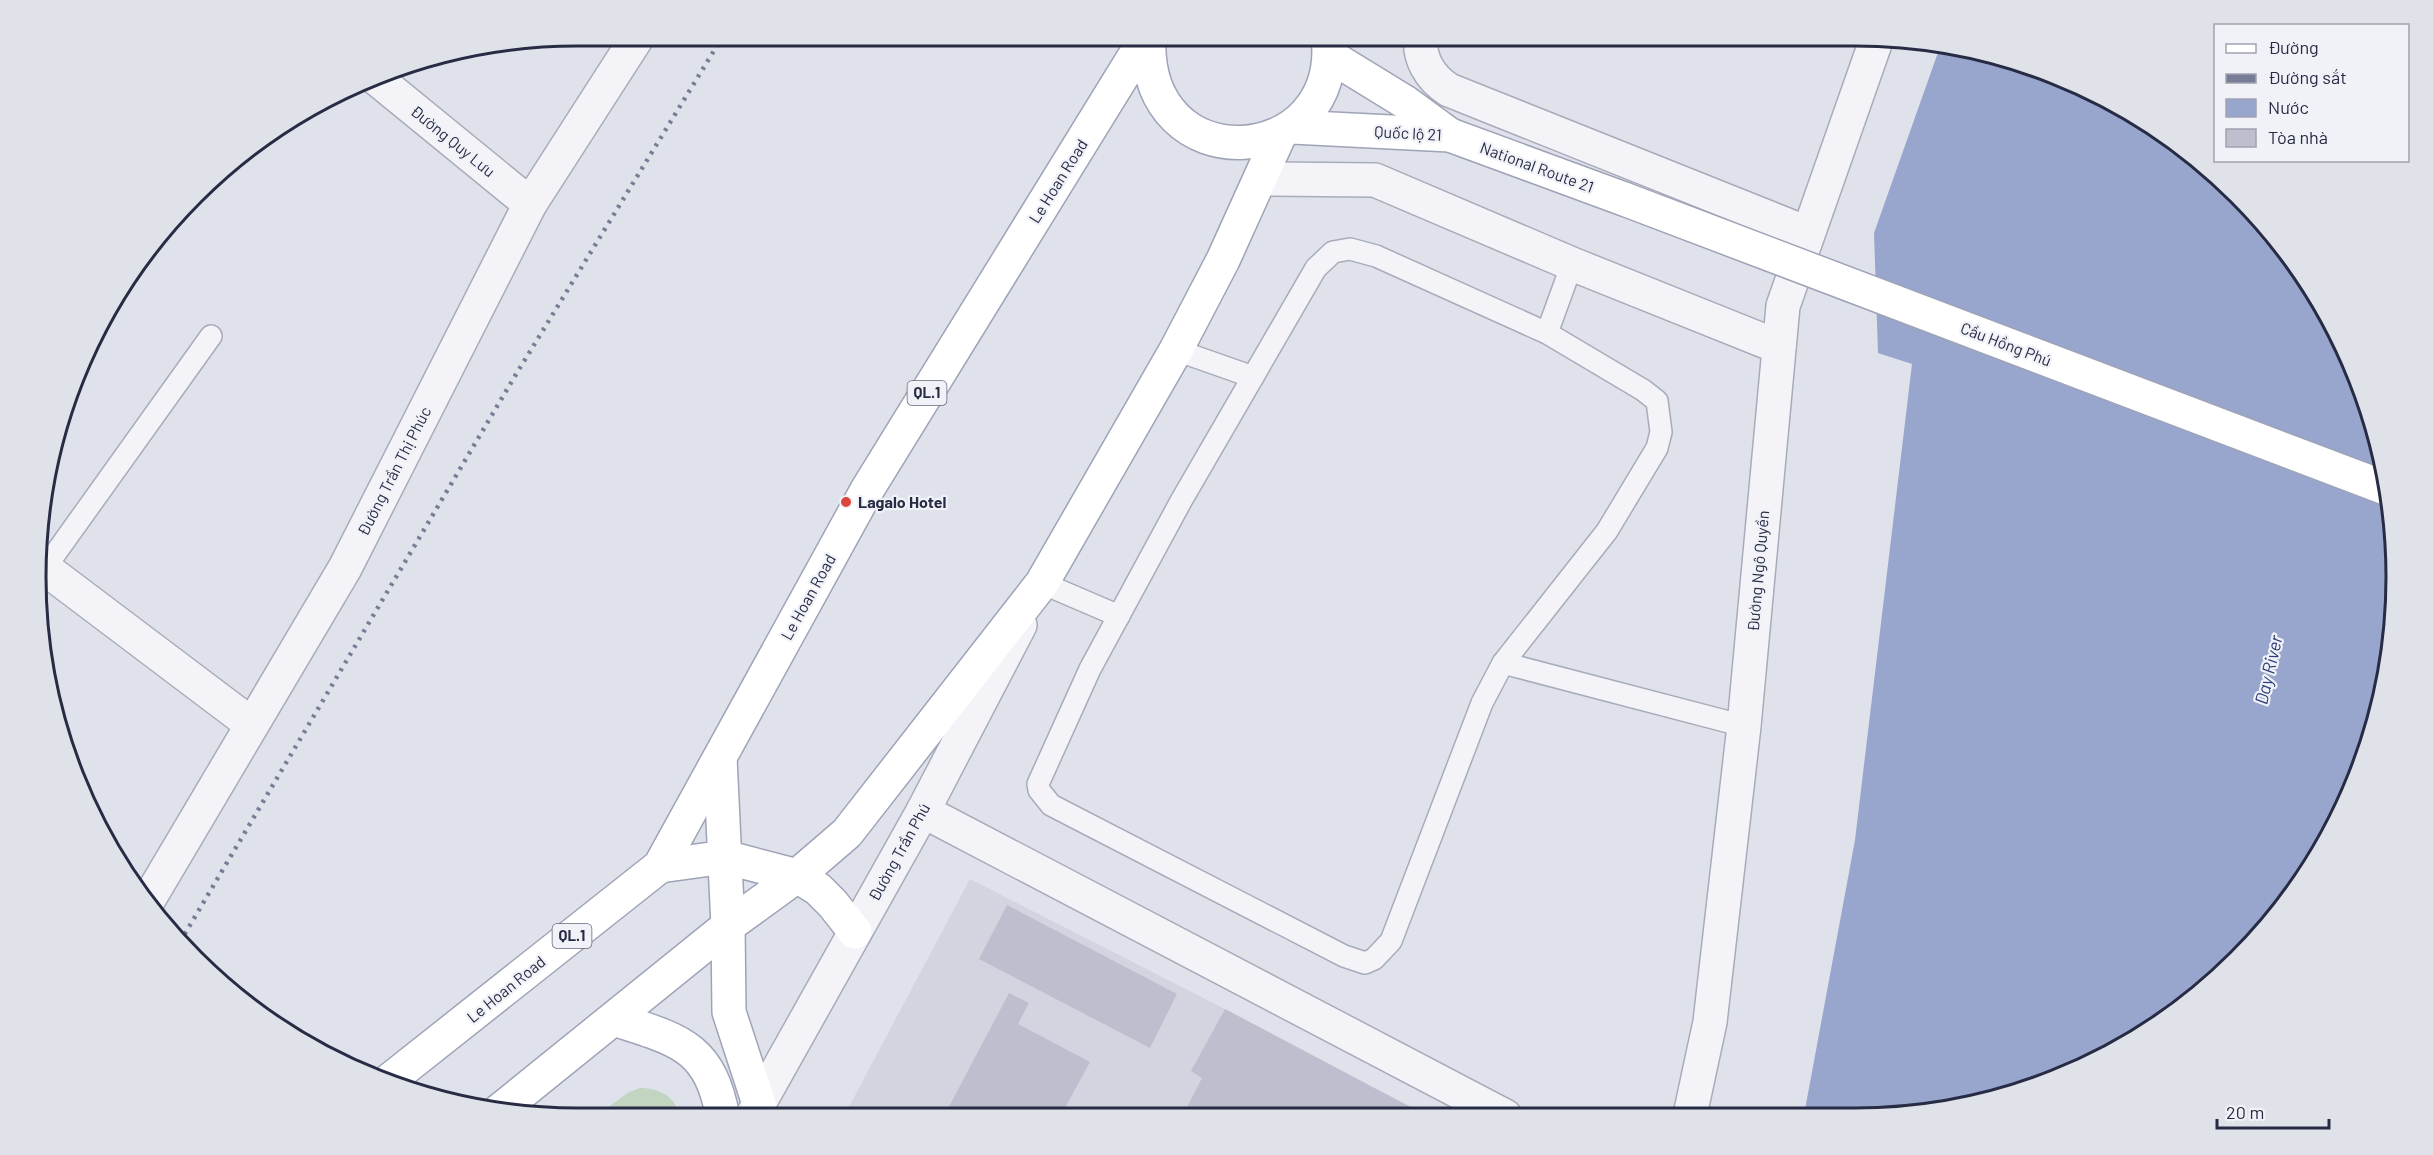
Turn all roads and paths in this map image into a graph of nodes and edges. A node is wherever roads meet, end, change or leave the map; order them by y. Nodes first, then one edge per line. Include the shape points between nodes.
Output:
1 (632, 46) edge
2 (1142, 46) edge
3 (1148, 46) edge
4 (1327, 46) edge
5 (1334, 46) edge
6 (1420, 46) edge
7 (1874, 47) edge
8 (383, 84) edge
9 (1286, 130) junction
10 (1450, 135) junction
11 (1260, 179) junction
12 (1624, 200) joint
13 (530, 204) junction
14 (1808, 233) junction
15 (1572, 264) junction
16 (1547, 333) junction
17 (211, 336) dead end
18 (1779, 347) junction
19 (1176, 350) junction
20 (1253, 377) junction
21 (2378, 485) edge
22 (47, 565) edge
23 (46, 571) edge
24 (1042, 583) junction
25 (1119, 616) junction
26 (1503, 663) junction
27 (251, 724) junction
28 (1744, 726) junction
29 (720, 758) junction
30 (923, 811) junction
31 (725, 857) junction
32 (660, 866) junction
33 (797, 876) junction
34 (151, 895) edge
35 (729, 926) junction
36 (855, 932) junction
37 (614, 1019) junction
38 (395, 1076) edge
39 (508, 1104) edge
40 (721, 1108) edge
41 (754, 1108) edge
42 (757, 1108) edge
43 (1490, 1108) edge
44 (1692, 1108) edge

1 - 13 street, Đường Trần Thị Phúc
2 - 29 main road, Le Hoan Road / QL.1 via 867,490
3 - 9 main road via 1147,62 1155,90 1172,115 1195,132 1222,142 1252,143
4 - 9 main road via 1323,87 1306,115
5 - 10 main road, Quốc lộ 21
6 - 14 street via 1428,69 1449,90
7 - 14 street, Đường Ngô Quyền
8 - 13 street, Đường Quy Lưu
9 - 10 main road, Quốc lộ 21
9 - 11 main road
10 - 12 main road, National Route 21
11 - 15 street via 1375,180
11 - 19 main road
12 - 21 main road, Cầu Hồng Phú, bridge
13 - 27 street, Đường Trần Thị Phúc via 345,568
14 - 18 street, Đường Ngô Quyền via 1783,306
15 - 16 lane
15 - 18 street
16 - 20 lane via 1376,256 1350,249 1334,252 1316,268
16 - 26 lane via 1657,401 1661,432 1657,448 1607,531
17 - 22 lane
18 - 28 street, Đường Ngô Quyền
19 - 20 lane
19 - 24 main road
20 - 25 lane
23 - 27 street
24 - 25 lane
24 - 30 street, Đường Trần Phú
24 - 33 main road via 847,833
25 - 26 lane via 1040,775 1039,790 1051,805 1344,956 1365,963 1391,941 1482,703
26 - 28 lane
27 - 34 street, Đường Trần Thị Phúc
28 - 44 street, Đường Ngô Quyền via 1710,1022
29 - 31 main road
29 - 32 main road, Le Hoan Road / QL.1
30 - 36 street, Đường Trần Phú
30 - 43 street
31 - 32 main road
31 - 33 main road
31 - 35 main road
32 - 38 main road, Le Hoan Road / QL.1
33 - 35 main road
33 - 36 main road via 818,889
35 - 37 main road
35 - 41 main road via 729,1012
36 - 42 street, Đường Trần Phú
37 - 39 main road
37 - 40 main road via 678,1041 700,1058 718,1092

